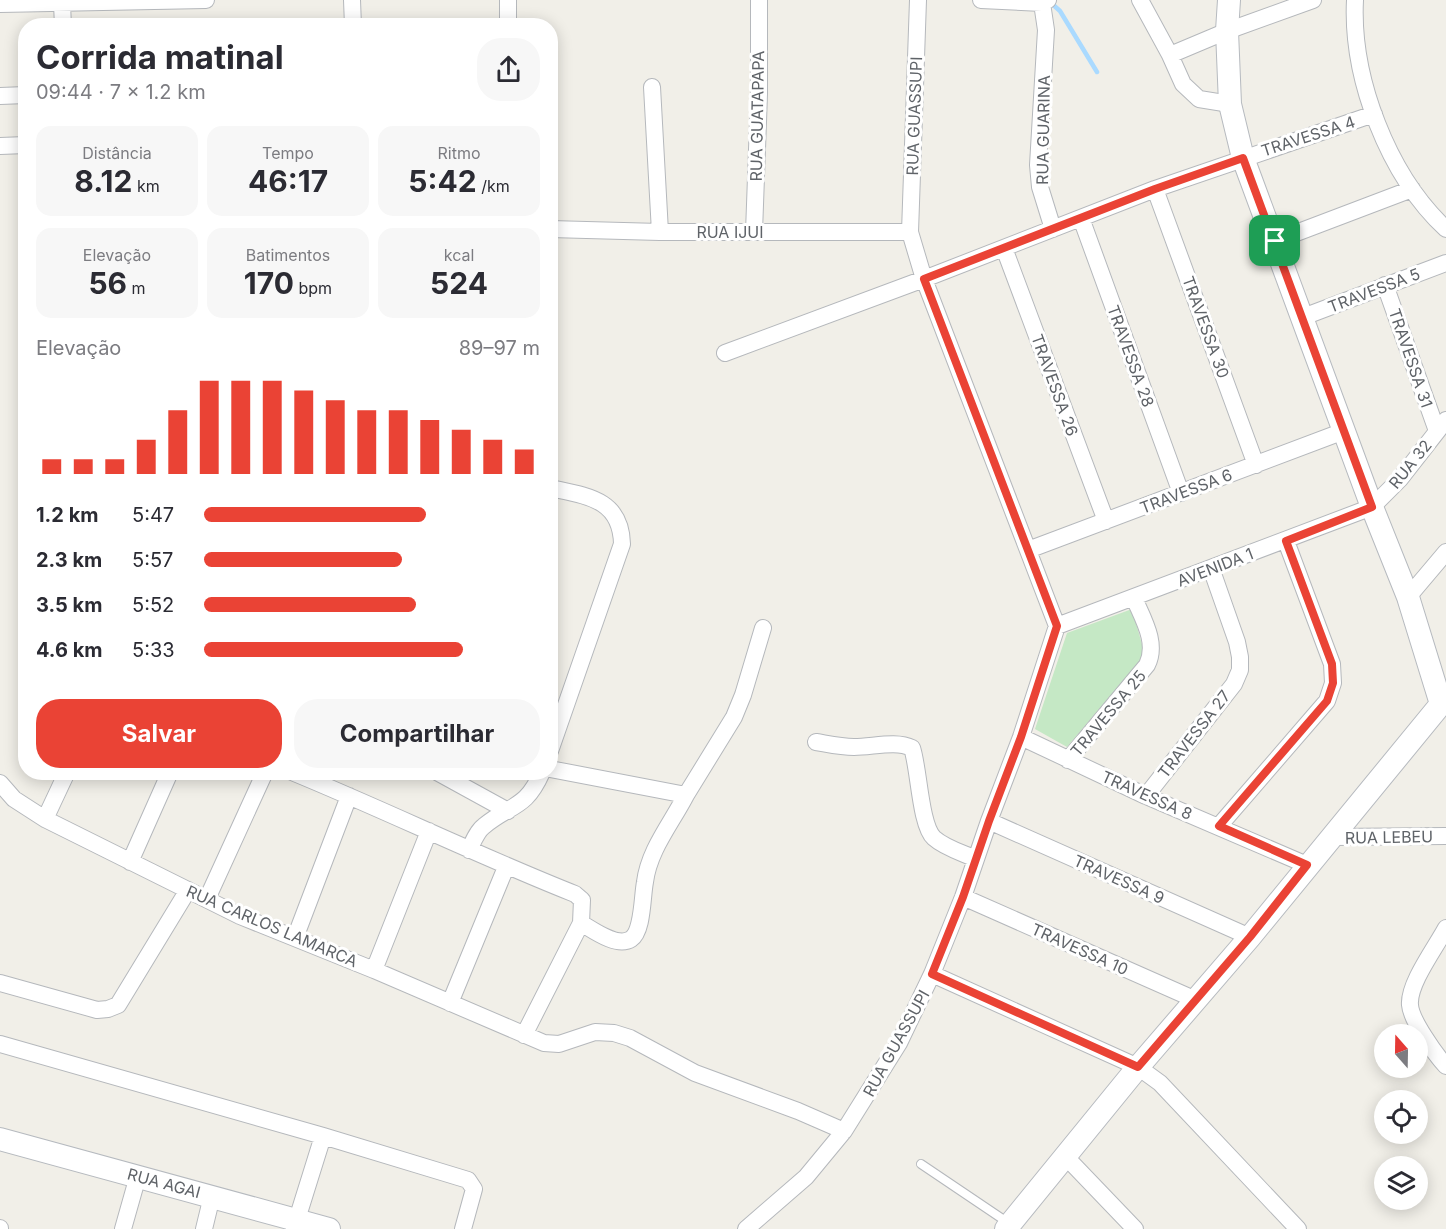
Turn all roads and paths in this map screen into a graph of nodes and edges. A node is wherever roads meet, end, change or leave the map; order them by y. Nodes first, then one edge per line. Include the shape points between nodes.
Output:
1 (190, 0) edge
2 (206, 0) edge
3 (352, 0) edge
4 (508, 0) edge
5 (759, 0) edge
6 (918, 0) edge
7 (981, 0) edge
8 (1140, 0) edge
9 (1228, 0) edge
10 (1313, 0) edge
11 (1355, 0) edge
12 (1045, 1) edge
13 (0, 4) edge
14 (62, 4) junction
15 (63, 18) edge
16 (353, 18) edge
17 (508, 18) edge
18 (1227, 31) junction
19 (1170, 55) junction
20 (652, 87) dead end
21 (18, 95) edge
22 (0, 96) edge
23 (1230, 104) junction
24 (1374, 114) junction
25 (0, 146) edge
26 (18, 146) edge
27 (1243, 158) junction
28 (1155, 189) junction
29 (1412, 189) junction
30 (1081, 218) junction
31 (558, 229) edge
32 (1053, 229) junction
33 (1446, 229) edge
34 (660, 232) junction
35 (754, 232) junction
36 (910, 232) junction
37 (1275, 241) junction
38 (1004, 248) junction
39 (1446, 263) edge
40 (924, 279) junction
41 (1385, 285) junction
42 (1303, 317) junction
43 (725, 354) dead end
44 (1441, 426) edge
45 (1344, 431) junction
46 (1256, 465) junction
47 (558, 490) edge
48 (1181, 493) junction
49 (1372, 507) junction
50 (1106, 521) junction
51 (1286, 541) junction
52 (1028, 550) junction
53 (1446, 552) edge
54 (1211, 568) junction
55 (1408, 597) junction
56 (1134, 598) junction
57 (1057, 626) junction
58 (763, 628) dead end
59 (1444, 702) edge
60 (558, 728) edge
61 (1021, 737) junction
62 (816, 742) dead end
63 (1068, 760) junction
64 (558, 771) edge
65 (63, 780) edge
66 (166, 780) edge
67 (261, 780) edge
68 (310, 780) edge
69 (451, 780) edge
70 (538, 780) edge
71 (0, 783) edge
72 (686, 795) junction
73 (349, 796) junction
74 (1146, 796) junction
75 (7, 803) edge
76 (508, 812) junction
77 (45, 819) junction
78 (989, 821) junction
79 (1219, 826) junction
80 (429, 831) junction
81 (1446, 836) edge
82 (1331, 837) junction
83 (470, 850) junction
84 (976, 859) junction
85 (130, 862) junction
86 (1307, 865) junction
87 (506, 867) junction
88 (188, 890) junction
89 (963, 897) junction
90 (207, 899) junction
91 (580, 923) junction
92 (1444, 935) edge
93 (1250, 937) junction
94 (295, 938) junction
95 (374, 970) junction
96 (932, 974) junction
97 (0, 983) edge
98 (1196, 1000) junction
99 (450, 1003) junction
100 (524, 1035) junction
101 (0, 1044) edge
102 (1445, 1063) edge
103 (1138, 1067) junction
104 (844, 1131) junction
105 (323, 1136) junction
106 (0, 1139) edge
107 (1065, 1156) junction
108 (921, 1164) dead end
109 (138, 1176) junction
110 (212, 1197) junction
111 (296, 1225) edge
112 (1009, 1226) edge
113 (123, 1229) edge
114 (204, 1229) edge
115 (329, 1229) edge
116 (463, 1229) edge
117 (746, 1229) edge
118 (1135, 1229) edge
119 (1298, 1229) edge

1 - 2 street
1 - 14 street
3 - 16 street
4 - 17 street
5 - 35 street, RUA GUATAPAPA
6 - 36 street, RUA GUASSUPI
7 - 12 street
8 - 19 street
9 - 18 street
10 - 18 street
11 - 24 street via 1356,53
12 - 32 street, RUA GUARINA via 1038,165 1040,187
13 - 14 street
14 - 15 street
18 - 19 street
18 - 23 street
19 - 23 street via 1190,92 1200,99
20 - 34 street
21 - 22 street
23 - 27 street
24 - 27 street, TRAVESSA 4
24 - 29 street
25 - 26 street
27 - 28 street, TRAVESSA 4
27 - 37 street
28 - 30 street, TRAVESSA 4
28 - 46 street, TRAVESSA 30
29 - 33 street
29 - 37 street
30 - 32 street, TRAVESSA 4
30 - 48 street, TRAVESSA 28
31 - 34 street, RUA IJUI
32 - 38 street
34 - 35 street, RUA IJUI
35 - 36 street, RUA IJUI
36 - 40 street, RUA GUASSUPI
37 - 42 street
38 - 40 street
38 - 50 street, TRAVESSA 26
39 - 41 street, TRAVESSA 5
40 - 43 street
40 - 52 street, RUA GUASSUPI
41 - 42 street, TRAVESSA 5
41 - 44 street, TRAVESSA 31
42 - 45 street
44 - 49 street, RUA 32 via 1400,479
45 - 46 street, TRAVESSA 6
45 - 49 street
46 - 48 street, TRAVESSA 6
47 - 60 street via 604,504 622,528 622,544
48 - 50 street, TRAVESSA 6
49 - 51 street, AVENIDA 1
49 - 55 street
50 - 52 street, TRAVESSA 6
51 - 54 street, AVENIDA 1
51 - 79 street via 1332,664 1333,683 1327,701
52 - 57 street
53 - 55 street
54 - 56 street, AVENIDA 1
54 - 74 street, TRAVESSA 27 via 1237,642 1240,670 1234,684
55 - 59 street
56 - 57 street, AVENIDA 1
56 - 63 street, TRAVESSA 25 via 1152,644 1152,657
57 - 61 street, RUA GUASSUPI
58 - 72 street via 734,717
59 - 82 street
61 - 63 street, TRAVESSA 8
61 - 78 street, RUA GUASSUPI
62 - 84 street via 912,748 932,837
63 - 74 street, TRAVESSA 8
64 - 72 street
65 - 77 street
66 - 85 street
67 - 90 street
68 - 73 street
69 - 76 street
70 - 76 street via 525,801
71 - 75 street, RUA CARLOS LAMARCA
72 - 91 street via 650,860 639,932 633,939 615,941
73 - 80 street
73 - 94 street
74 - 79 street, TRAVESSA 8
75 - 77 street, RUA CARLOS LAMARCA
76 - 83 street via 482,827
77 - 85 street, RUA CARLOS LAMARCA
78 - 84 street, RUA GUASSUPI
78 - 93 street, TRAVESSA 9
79 - 86 street, TRAVESSA 8
80 - 83 street
80 - 95 street
81 - 82 street, RUA LEBEU
82 - 86 street
83 - 87 street
84 - 89 street, RUA GUASSUPI
85 - 88 street, RUA CARLOS LAMARCA
86 - 93 street
87 - 91 street via 575,894 582,900
87 - 99 street
88 - 90 street, RUA CARLOS LAMARCA
88 - 97 street via 118,1005 96,1010
89 - 96 street, RUA GUASSUPI
89 - 98 street, TRAVESSA 10
90 - 94 street, RUA CARLOS LAMARCA
91 - 100 street
92 - 102 street via 1415,981 1410,1004 1418,1025
93 - 98 street
94 - 95 street, RUA CARLOS LAMARCA
95 - 99 street, RUA CARLOS LAMARCA
96 - 103 street
96 - 104 street, RUA GUASSUPI via 899,1043
98 - 103 street
99 - 100 street, RUA CARLOS LAMARCA
100 - 104 street, RUA CARLOS LAMARCA via 559,1044 596,1032 614,1033 696,1073
101 - 105 street
103 - 107 street
103 - 119 street via 1160,1083
104 - 117 street, RUA GUASSUPI via 806,1177
105 - 111 street
105 - 116 street via 468,1180 474,1189
106 - 109 street, RUA AGAI
107 - 112 street
107 - 118 street
108 - 112 lane
109 - 110 street, RUA AGAI
109 - 113 street
110 - 111 street, RUA AGAI
110 - 114 street
111 - 115 street, RUA AGAI

